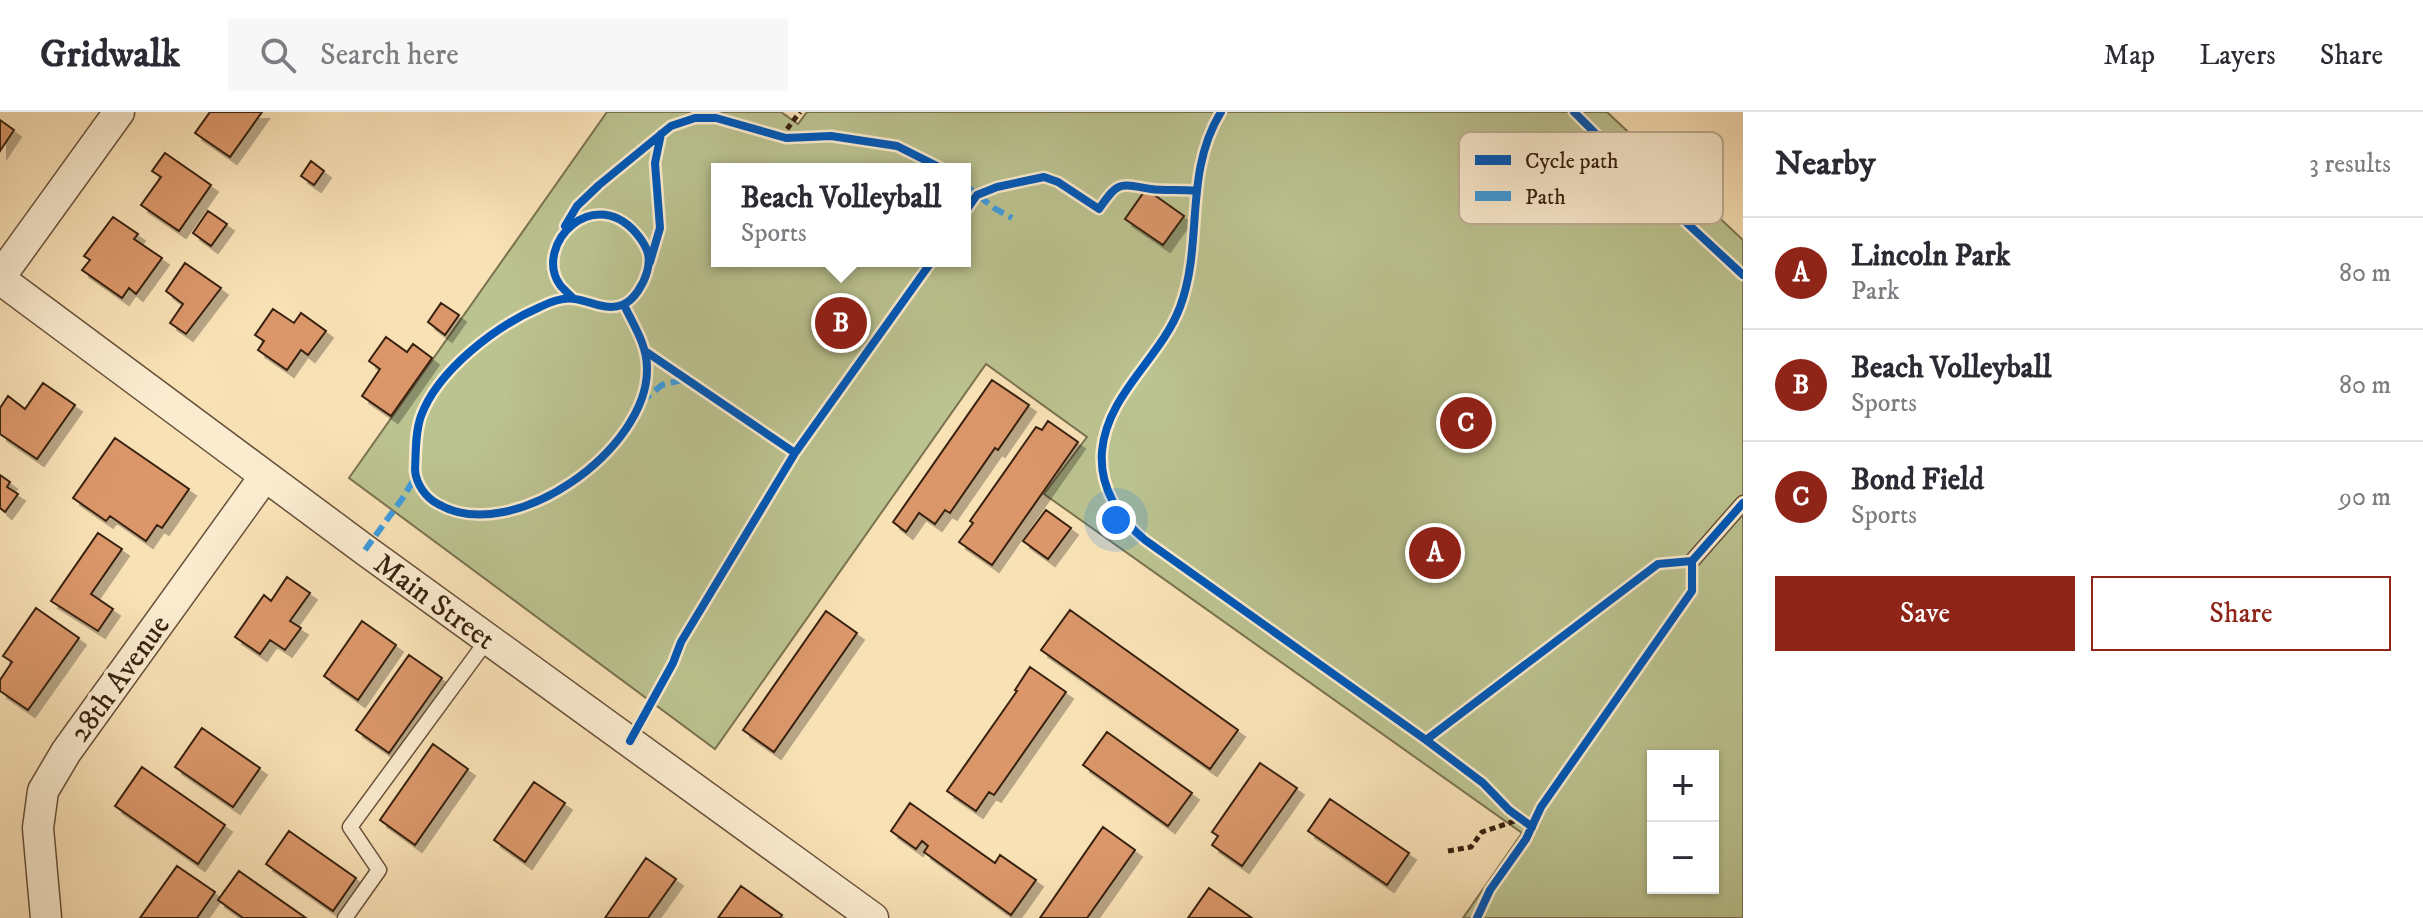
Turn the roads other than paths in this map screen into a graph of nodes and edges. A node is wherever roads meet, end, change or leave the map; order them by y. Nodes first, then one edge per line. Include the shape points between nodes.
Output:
1 (119, 112) edge
2 (0, 278) edge
3 (265, 476) junction
4 (1743, 503) edge
5 (1692, 561) dead end
6 (488, 639) junction
7 (45, 910) edge
8 (859, 914) edge
9 (345, 918) edge

1 - 2 street
2 - 3 street, Main Street
3 - 6 street, Main Street
3 - 7 street, 28th Avenue via 43,791 38,828
4 - 5 lane
6 - 8 street, Main Street
6 - 9 lane via 350,827 379,870

